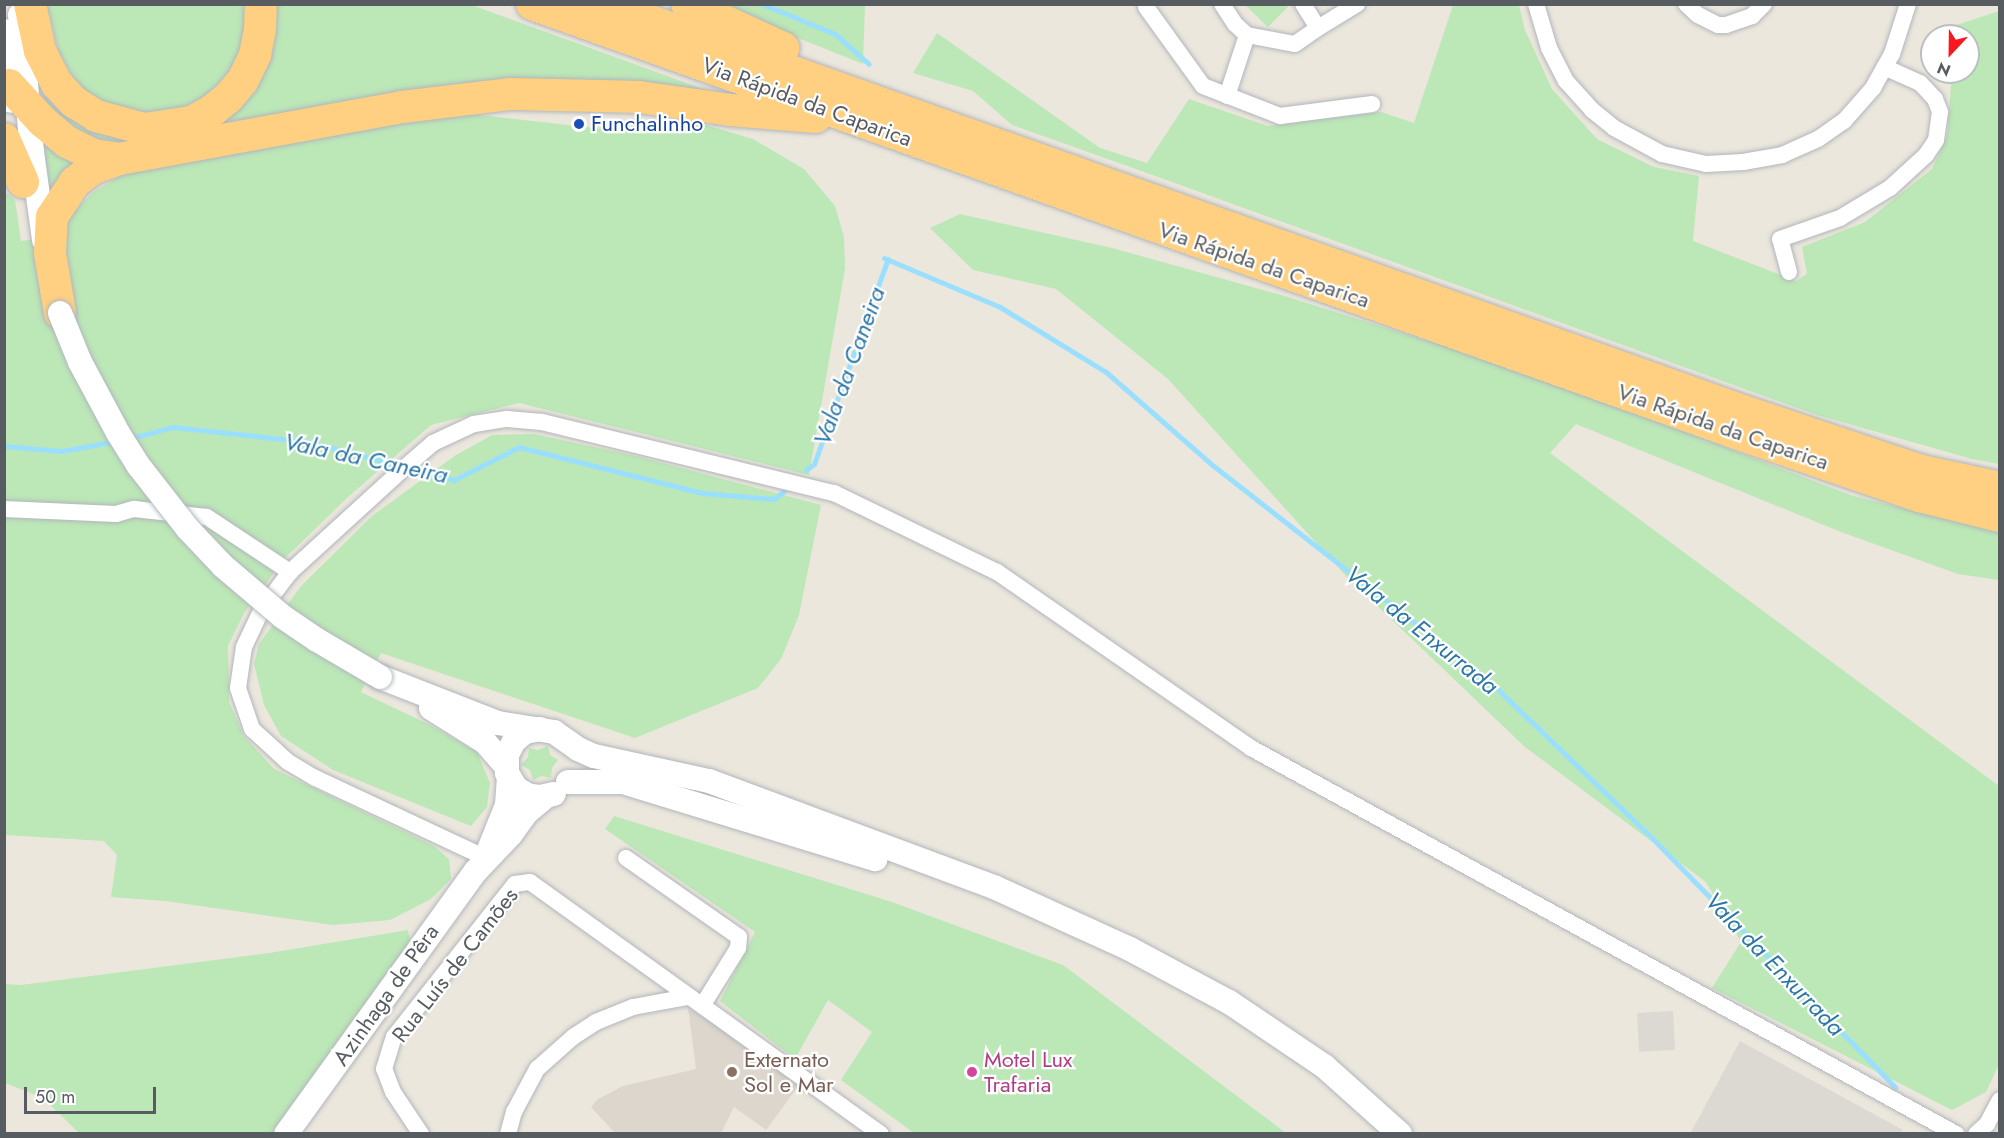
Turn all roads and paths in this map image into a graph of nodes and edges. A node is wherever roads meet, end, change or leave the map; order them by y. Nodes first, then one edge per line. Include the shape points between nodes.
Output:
1 (10, 4) edge
2 (20, 4) edge
3 (30, 4) edge
4 (261, 4) edge
5 (532, 4) edge
6 (603, 4) edge
7 (687, 4) edge
8 (1222, 4) edge
9 (1303, 4) edge
10 (1356, 4) edge
11 (1536, 4) edge
12 (1686, 4) edge
13 (1764, 4) edge
14 (1908, 4) edge
15 (1146, 7) dead end
16 (1318, 28) junction
17 (4, 31) edge
18 (1247, 35) junction
19 (1884, 68) junction
20 (18, 95) junction
21 (1227, 96) junction
22 (1372, 104) dead end
23 (868, 111) junction
24 (4, 139) edge
25 (119, 159) junction
26 (22, 182) junction
27 (1789, 272) dead end
28 (60, 313) junction
29 (2000, 488) edge
30 (4, 509) edge
31 (2000, 516) edge
32 (290, 572) junction
33 (380, 677) junction
34 (550, 732) junction
35 (508, 772) junction
36 (568, 782) junction
37 (546, 796) junction
38 (486, 858) junction
39 (626, 858) dead end
40 (1079, 928) junction
41 (688, 997) junction
42 (702, 1006) junction
43 (2000, 1100) edge
44 (286, 1134) edge
45 (421, 1134) edge
46 (508, 1134) edge
47 (881, 1134) edge
48 (1400, 1134) edge
49 (1956, 1134) edge
50 (1976, 1134) edge

1 - 20 main road
2 - 20 main road
3 - 4 highway via 40,51 57,84 96,117 145,129 192,122 228,98 243,80 255,55
5 - 23 highway, Via Rápida da Caparica
6 - 23 highway, Via Rápida da Caparica
7 - 23 highway via 797,54
8 - 18 street via 1234,24
9 - 16 street
10 - 16 street
11 - 19 street via 1557,65 1592,110 1614,128 1662,153 1706,164 1782,155 1818,140 1844,121 1873,88
12 - 13 street via 1718,25 1752,16
14 - 19 street
15 - 21 street via 1203,86
16 - 18 street via 1295,44
17 - 20 main road
18 - 21 street
19 - 27 street via 1920,83 1935,99 1940,112 1936,140 1926,155 1890,188 1840,218 1780,239
20 - 25 highway via 67,142 94,155
20 - 26 main road
20 - 28 main road
21 - 22 street via 1280,116
23 - 25 highway via 730,110 639,97 511,94 402,107
23 - 29 highway, Via Rápida da Caparica via 1921,471
23 - 31 highway, Via Rápida da Caparica via 1790,452 1919,496
24 - 26 highway
25 - 28 highway via 93,169 75,182 52,217 49,240
26 - 28 main road via 34,239
28 - 33 main road, bridge via 90,383 118,433 188,529 223,566 284,617
30 - 32 street via 116,513 134,509 207,517
32 - 38 street via 262,609 244,646 238,688 252,729 288,762 315,778
32 - 49 street via 438,440 474,424 507,419 558,425 834,493 997,572 1251,748
33 - 34 main road via 498,723
33 - 35 main road via 474,734
34 - 35 main road via 525,732 514,741 507,755
34 - 36 main road via 569,745 574,758
34 - 40 main road via 594,756 693,776 732,789 996,888
35 - 37 main road via 516,788 527,795
35 - 38 main road, Azinhaga de Pêra via 507,805
36 - 37 main road via 560,791
36 - 40 main road via 624,782 914,871
37 - 38 main road, Azinhaga de Pêra
38 - 44 main road, Azinhaga de Pêra
39 - 42 street via 739,937 738,948
40 - 48 main road via 1170,969 1239,1008 1324,1066
41 - 42 street, Rua Luís de Camões
41 - 45 street, Rua Luís de Camões via 530,882 515,884 394,1037 384,1068 393,1092
41 - 46 street via 633,1007 596,1022 573,1037 537,1069 514,1112
42 - 47 street, Rua Luís de Camões
43 - 50 street via 1987,1124

